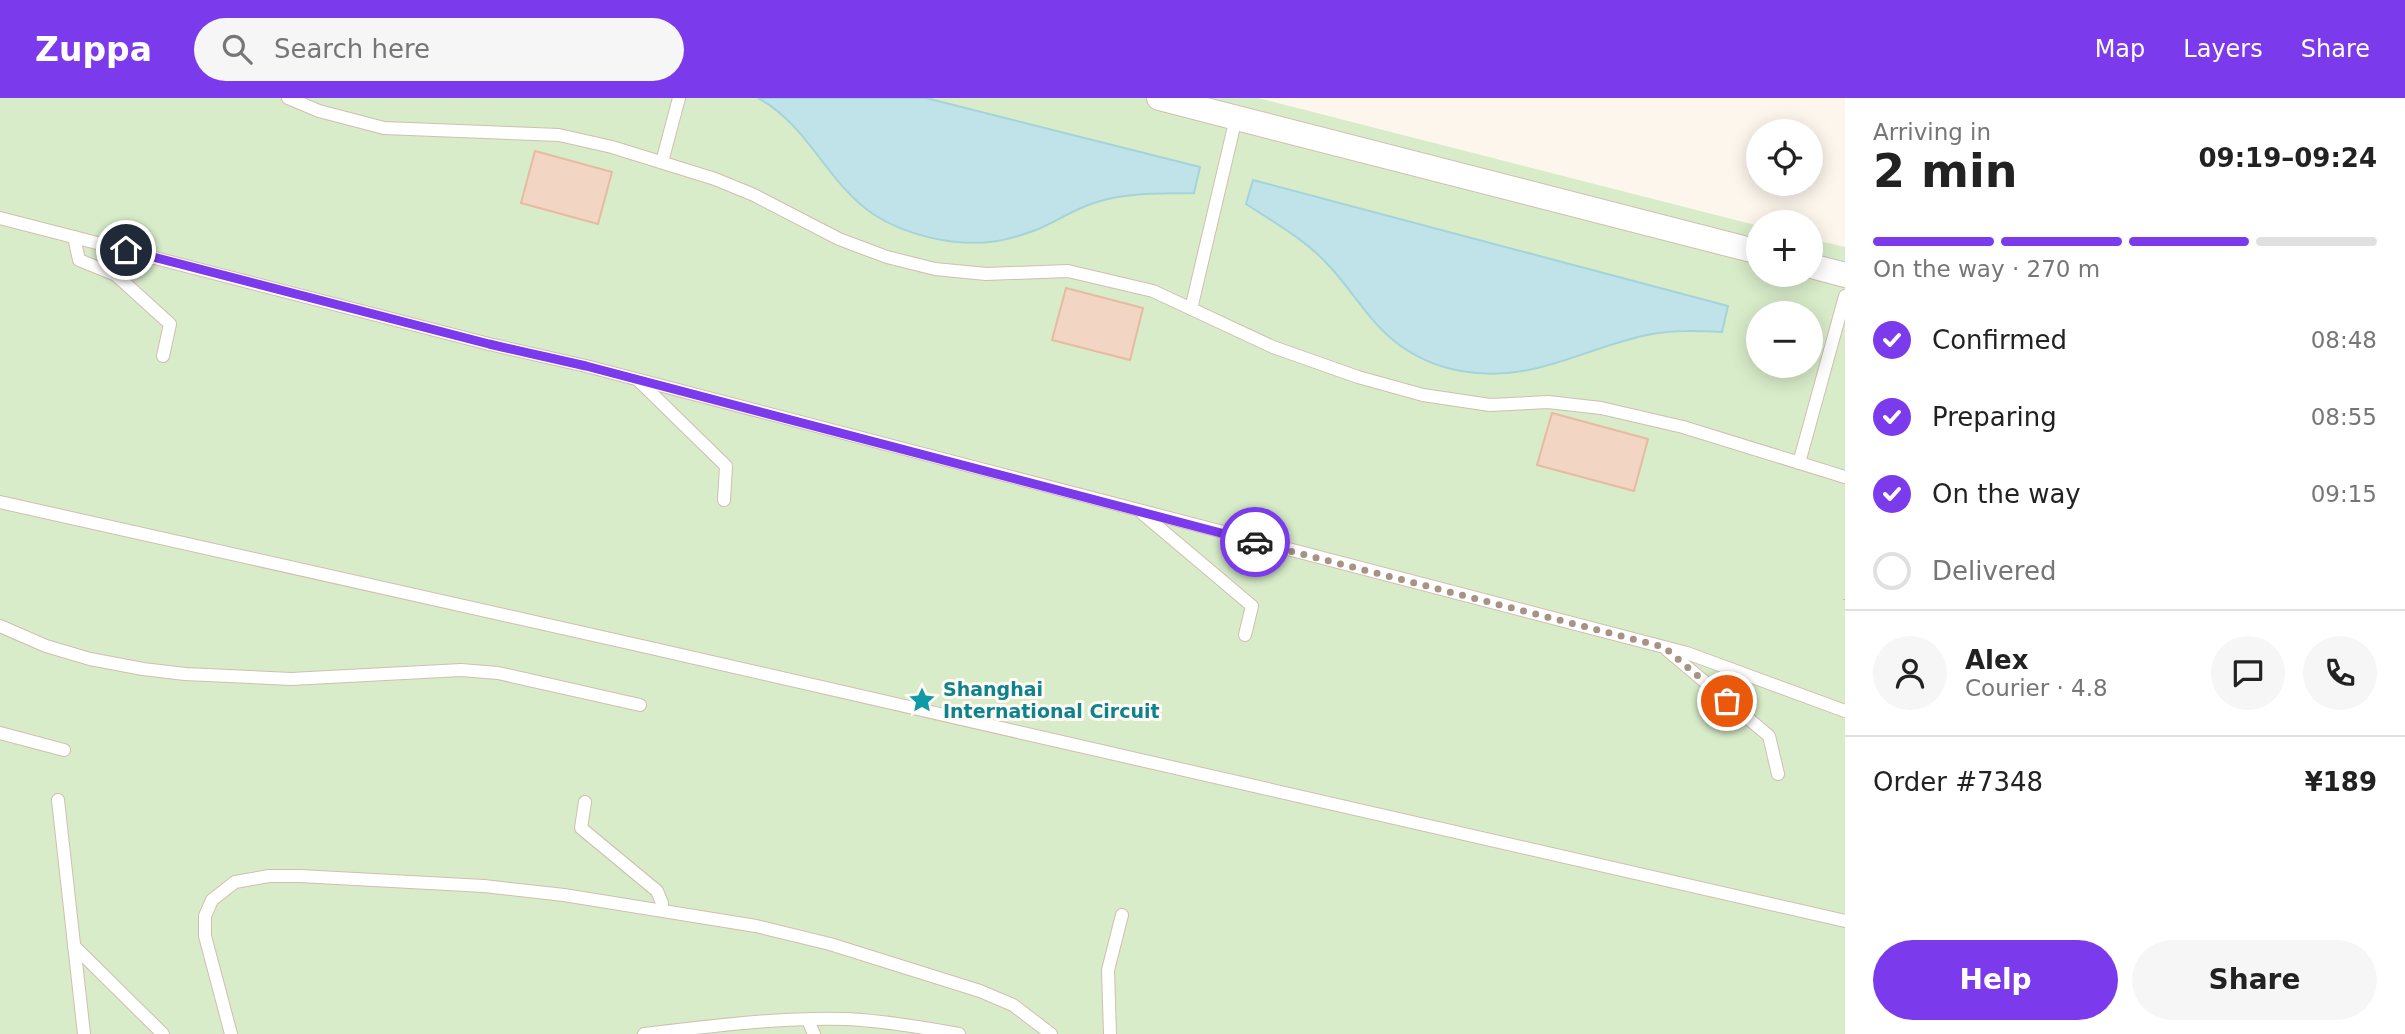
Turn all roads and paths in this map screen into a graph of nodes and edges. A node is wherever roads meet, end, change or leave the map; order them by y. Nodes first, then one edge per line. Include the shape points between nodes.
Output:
1 (288, 98) edge
2 (678, 98) edge
3 (1159, 98) edge
4 (1236, 118) junction
5 (662, 162) junction
6 (0, 218) edge
7 (74, 237) junction
8 (1746, 249) edge
9 (1823, 269) edge
10 (1845, 275) edge
11 (1845, 296) edge
12 (1191, 309) junction
13 (163, 356) dead end
14 (637, 379) junction
15 (1799, 463) junction
16 (1845, 477) edge
17 (724, 500) dead end
18 (0, 502) edge
19 (1140, 512) junction
20 (3, 629) edge
21 (1245, 635) dead end
22 (1664, 647) junction
23 (640, 705) dead end
24 (1845, 711) edge
25 (0, 733) edge
26 (64, 750) dead end
27 (1778, 774) dead end
28 (58, 800) dead end
29 (585, 802) dead end
30 (662, 910) junction
31 (1122, 915) dead end
32 (1845, 921) edge
33 (74, 946) junction
34 (808, 1020) junction
35 (84, 1034) edge
36 (163, 1034) edge
37 (231, 1034) edge
38 (644, 1034) edge
39 (814, 1034) edge
40 (958, 1034) edge
41 (1051, 1034) edge
42 (1110, 1034) edge

1 - 5 lane via 384,128 559,135
2 - 5 lane
3 - 4 street
4 - 8 street
4 - 12 lane
5 - 12 lane via 754,195 839,239 887,257 935,269 986,274 1068,271 1153,291
6 - 7 lane
7 - 13 lane via 79,260 116,275 170,324
7 - 14 lane
9 - 10 street
11 - 15 lane
12 - 15 lane via 1273,347 1423,395 1490,405 1548,402 1601,408 1684,427
14 - 17 lane via 726,466
14 - 19 lane
15 - 16 lane
18 - 32 lane
19 - 21 lane via 1252,606
19 - 22 lane
20 - 23 lane via 90,659 185,674 291,679 461,670 498,673
22 - 24 lane
22 - 27 lane via 1769,736
25 - 26 lane
28 - 33 lane
29 - 30 lane via 581,828 657,891
30 - 37 lane via 470,886 300,876 240,880 212,900 204,925
30 - 41 lane via 830,944 934,976 1013,1005
31 - 42 lane via 1108,970
33 - 35 lane
33 - 36 lane
34 - 38 lane
34 - 39 lane
34 - 40 lane via 907,1024

